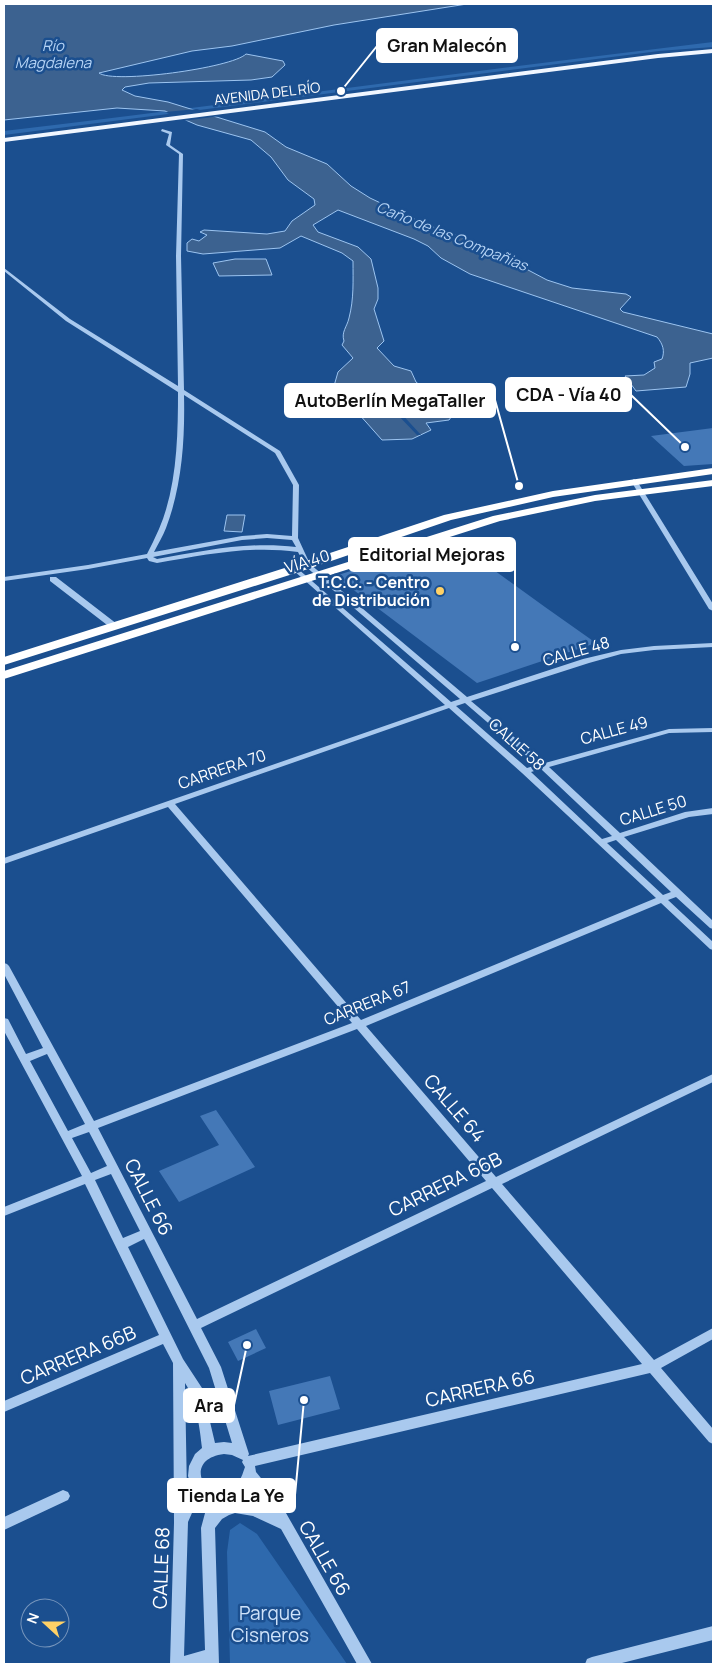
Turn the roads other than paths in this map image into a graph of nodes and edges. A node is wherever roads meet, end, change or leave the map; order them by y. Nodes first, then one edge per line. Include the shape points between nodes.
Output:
1 (713, 50) edge
2 (162, 130) dead end
3 (4, 139) edge
4 (4, 269) edge
5 (180, 390) junction
6 (713, 471) edge
7 (634, 481) junction
8 (713, 483) edge
9 (640, 492) junction
10 (295, 538) junction
11 (300, 550) junction
12 (149, 556) junction
13 (301, 567) junction
14 (312, 576) junction
15 (4, 578) edge
16 (53, 579) dead end
17 (713, 609) edge
18 (114, 626) junction
19 (713, 645) edge
20 (4, 661) edge
21 (4, 675) edge
22 (466, 700) junction
23 (451, 705) junction
24 (713, 730) edge
25 (542, 765) junction
26 (525, 771) junction
27 (169, 803) junction
28 (713, 811) edge
29 (619, 836) junction
30 (601, 842) junction
31 (4, 861) edge
32 (677, 893) junction
33 (663, 899) junction
34 (713, 926) edge
35 (713, 947) edge
36 (4, 966) edge
37 (4, 1022) edge
38 (360, 1024) junction
39 (50, 1049) junction
40 (24, 1059) junction
41 (713, 1078) edge
42 (91, 1127) junction
43 (66, 1136) junction
44 (114, 1168) junction
45 (88, 1178) junction
46 (494, 1181) junction
47 (4, 1212) edge
48 (147, 1233) junction
49 (120, 1245) junction
50 (194, 1326) junction
51 (713, 1333) edge
52 (166, 1338) junction
53 (179, 1363) junction
54 (652, 1367) junction
55 (4, 1407) edge
56 (713, 1438) edge
57 (209, 1450) junction
58 (247, 1463) junction
59 (197, 1486) junction
60 (237, 1493) junction
61 (63, 1496) dead end
62 (214, 1498) junction
63 (265, 1513) junction
64 (181, 1523) junction
65 (4, 1524) edge
66 (284, 1524) junction
67 (208, 1528) junction
68 (713, 1633) edge
69 (212, 1660) edge
70 (177, 1664) edge
71 (182, 1664) edge
72 (365, 1664) edge
73 (592, 1664) edge

1 - 3 main road, AVENIDA DEL RÍO
2 - 5 street via 171,133 168,145 181,154 177,220
4 - 5 street via 68,320
5 - 10 street via 278,452 296,485
5 - 12 street via 179,461 160,538
6 - 7 highway, VÍA 40
7 - 9 street
7 - 13 highway, VÍA 40 via 448,517
8 - 9 highway, VÍA 40
9 - 14 highway, VÍA 40 via 571,502 497,518
9 - 17 street
10 - 11 street
10 - 12 street via 242,538
11 - 12 street via 279,547 242,549 156,561
11 - 13 street
12 - 15 street
13 - 14 street, CALLE 58
13 - 14 street, CALLE 58
13 - 18 highway, VÍA 40
14 - 21 highway, VÍA 40
14 - 22 street, CALLE 58
14 - 23 street, CALLE 58
16 - 18 street
18 - 20 highway, VÍA 40
19 - 22 street, CALLE 48 via 621,652
22 - 23 street, CALLE 48
22 - 25 street, CALLE 58
23 - 26 street, CALLE 58
23 - 27 street, CARRERA 70
24 - 25 street, CALLE 49 via 669,731
25 - 26 street, CALLE 49
25 - 29 street, CALLE 58
26 - 30 street, CALLE 58
27 - 31 street, CARRERA 70
27 - 38 street, CALLE 64
28 - 29 street, CALLE 50 via 688,814
29 - 30 street, CALLE 50
29 - 32 street, CALLE 58
30 - 33 street, CALLE 58
32 - 33 street, CARRERA 67
32 - 34 street, CALLE 58
33 - 35 street, CALLE 58
33 - 38 street, CARRERA 67
36 - 39 street, CALLE 66
37 - 40 street
38 - 42 street, CARRERA 67
38 - 46 street, CALLE 64
39 - 40 street
39 - 42 street, CALLE 66
40 - 43 street
41 - 46 street, CARRERA 66B
42 - 43 street, CARRERA 67
42 - 44 street, CALLE 66
43 - 45 street
44 - 45 street
44 - 48 street, CALLE 66
45 - 47 street
45 - 49 street
46 - 50 street, CARRERA 66B
46 - 54 street, CALLE 64
48 - 49 street
48 - 50 street, CALLE 66
49 - 52 street
50 - 58 street, CALLE 66 via 216,1367
51 - 54 street, CARRERA 66
52 - 53 street
52 - 55 street, CARRERA 66B
53 - 57 street via 196,1388
53 - 64 street, CALLE 68
54 - 56 street, CALLE 64
54 - 58 street, CARRERA 66
57 - 58 street via 229,1447
57 - 59 street via 196,1464 194,1478
58 - 60 street via 245,1485
58 - 66 street, CALLE 66
59 - 62 street
59 - 64 street
60 - 62 street via 226,1498
60 - 63 street
61 - 65 street
62 - 67 street
63 - 66 street
63 - 67 street via 232,1506 222,1510
64 - 70 street, CALLE 68
66 - 72 street, CALLE 66
67 - 69 street
68 - 73 street
69 - 71 street

